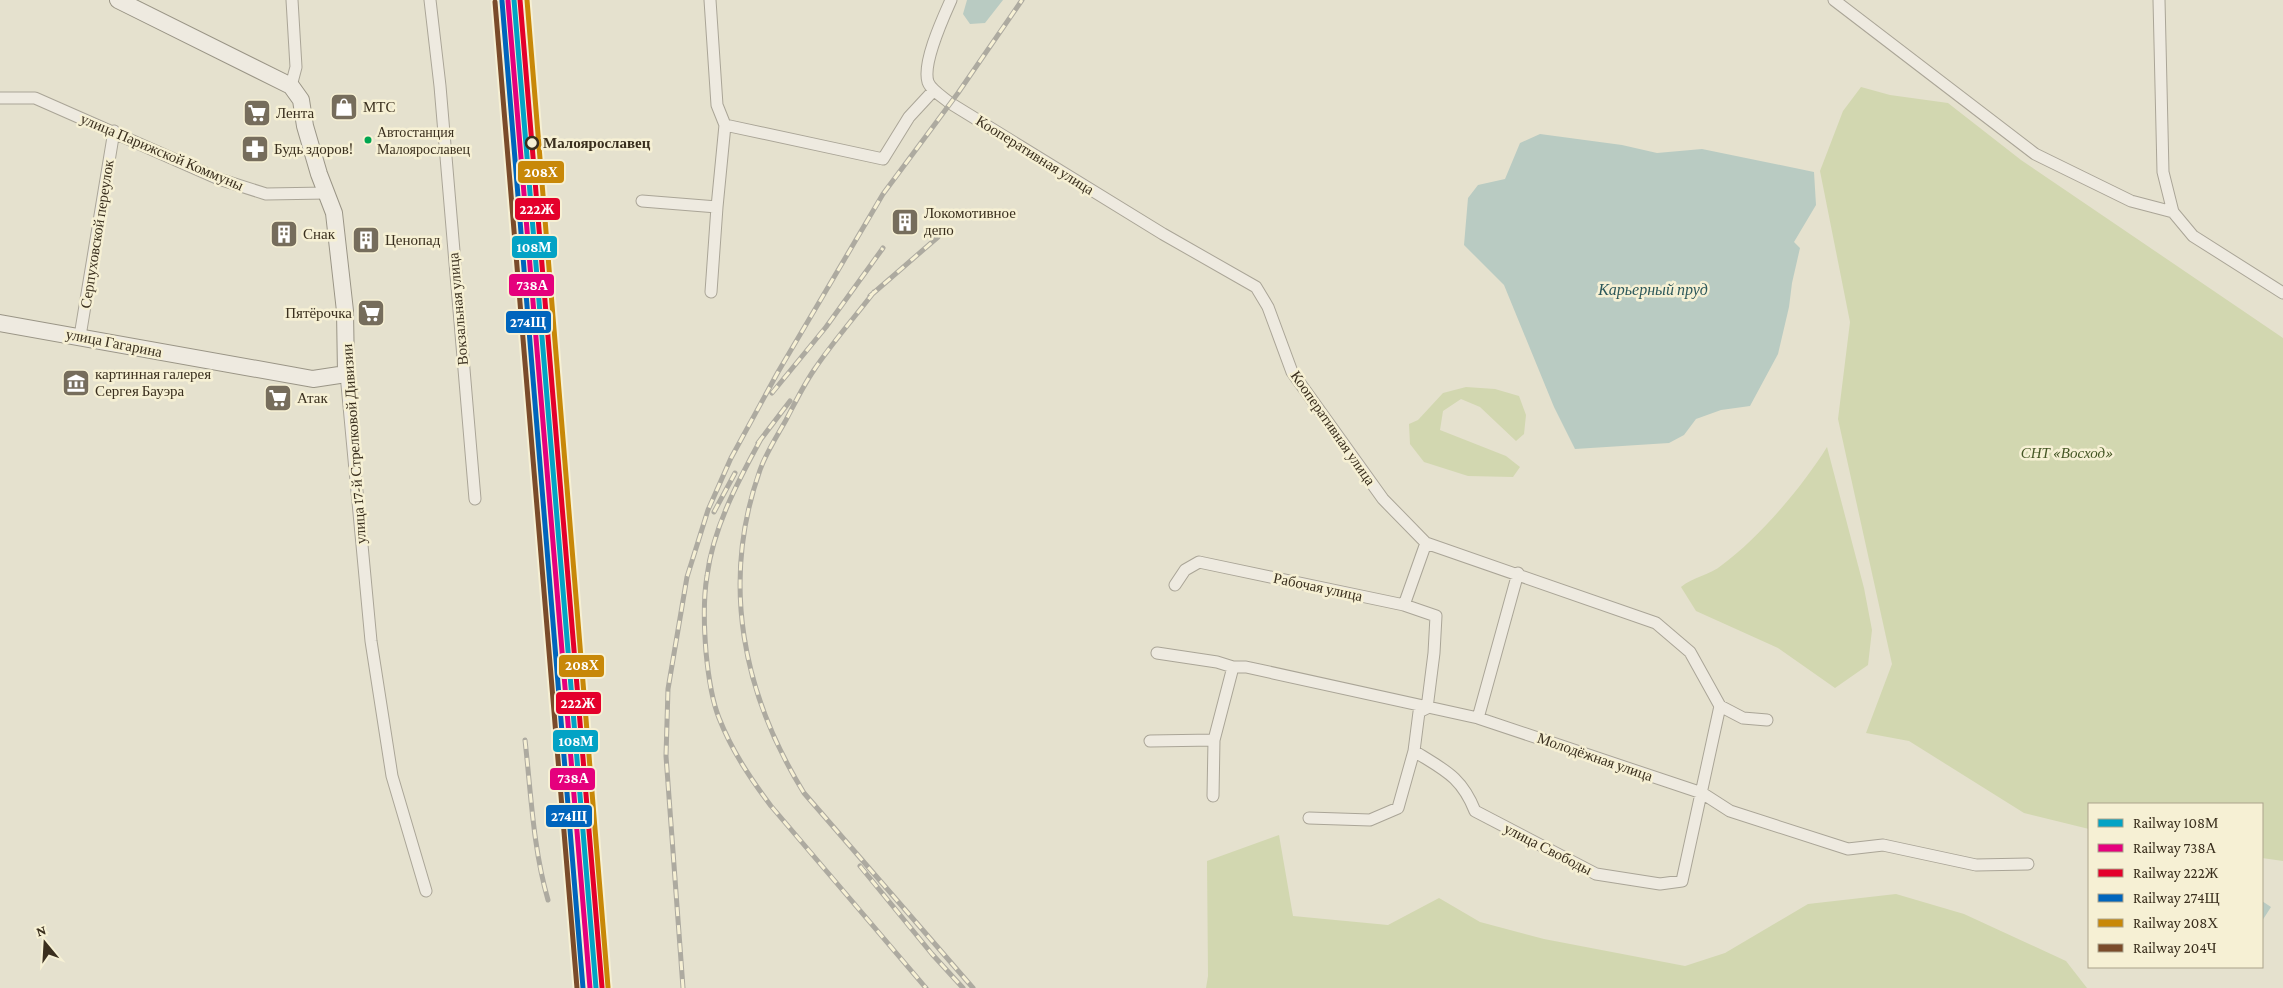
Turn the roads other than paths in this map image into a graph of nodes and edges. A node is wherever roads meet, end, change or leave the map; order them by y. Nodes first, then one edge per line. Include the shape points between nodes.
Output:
1 (118, 0) edge
2 (292, 0) edge
3 (430, 0) edge
4 (710, 0) edge
5 (951, 0) edge
6 (1834, 0) edge
7 (2159, 0) edge
8 (291, 86) junction
9 (934, 90) junction
10 (0, 98) edge
11 (725, 125) junction
12 (114, 132) junction
13 (327, 193) junction
14 (642, 201) dead end
15 (717, 207) junction
16 (2173, 212) junction
17 (711, 292) dead end
18 (2283, 293) edge
19 (0, 323) edge
20 (80, 336) junction
21 (346, 374) junction
22 (475, 498) dead end
23 (1426, 543) junction
24 (1518, 574) junction
25 (1174, 585) dead end
26 (1404, 605) junction
27 (1157, 653) dead end
28 (1233, 667) junction
29 (1720, 706) junction
30 (1427, 708) junction
31 (1478, 718) junction
32 (1767, 720) dead end
33 (1214, 740) junction
34 (1150, 741) dead end
35 (1414, 751) junction
36 (1702, 793) junction
37 (1213, 796) dead end
38 (1308, 818) dead end
39 (2028, 864) dead end
40 (426, 891) dead end

1 - 8 main road
2 - 8 street via 296,67
3 - 22 street, Вокзальная улица
4 - 11 street via 716,105
5 - 9 street via 932,43 927,76
6 - 16 street via 2035,154 2131,201
7 - 16 street via 2163,172
8 - 13 main road, улица 17-й Стрелковой Дивизии via 301,100 318,174
9 - 11 street via 909,117 883,159
9 - 23 street, Кооперативная улица via 1163,234 1256,287 1268,307 1292,372 1383,499
10 - 12 street, улица Парижской Коммуны via 35,98
11 - 15 street
12 - 13 street, улица Парижской Коммуны via 219,179 266,194
12 - 20 street, Серпуховской переулок
13 - 21 main road, улица 17-й Стрелковой Дивизии via 334,213 345,311
14 - 15 street
15 - 17 street
16 - 18 street via 2193,236
19 - 20 main road, улица Гагарина
20 - 21 main road, улица Гагарина via 313,379
21 - 40 street, улица 17-й Стрелковой Дивизии via 371,641 392,776
23 - 24 street, Кооперативная улица
23 - 26 street
24 - 29 street, Кооперативная улица via 1656,623 1690,652
24 - 31 street
25 - 26 street, Рабочая улица via 1185,570 1199,562
26 - 30 street, Рабочая улица via 1436,616
27 - 28 street, Молодёжная улица
28 - 30 street, Молодёжная улица via 1246,667
28 - 33 street
29 - 32 street via 1743,718
29 - 36 street
30 - 31 street, Молодёжная улица
30 - 35 street via 1419,712
31 - 36 street, Молодёжная улица
33 - 34 street
33 - 37 street
35 - 36 street, улица Свободы via 1456,778 1468,794 1474,811 1596,874 1660,884 1682,881
35 - 38 street via 1398,808 1370,820
36 - 39 street, Молодёжная улица via 1730,811 1848,849 1884,845 1976,865

